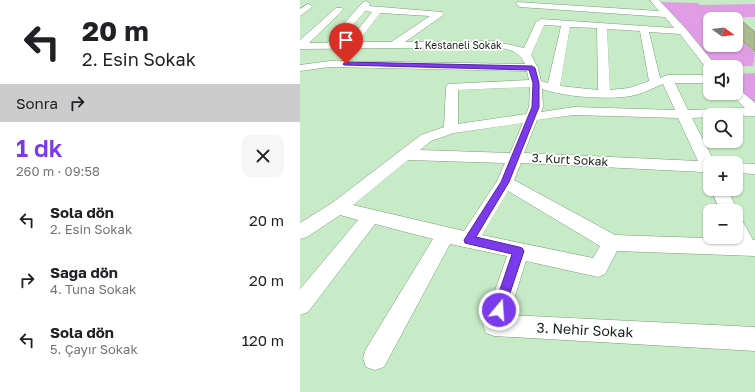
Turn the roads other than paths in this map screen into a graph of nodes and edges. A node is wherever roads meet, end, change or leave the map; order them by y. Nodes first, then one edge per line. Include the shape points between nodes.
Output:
1 (608, 0) edge
2 (654, 0) edge
3 (353, 2) dead end
4 (520, 2) edge
5 (564, 3) edge
6 (364, 6) junction
7 (308, 7) dead end
8 (339, 10) dead end
9 (378, 10) junction
10 (614, 10) junction
11 (516, 12) dead end
12 (300, 13) edge
13 (666, 14) junction
14 (566, 24) junction
15 (602, 26) junction
16 (644, 29) junction
17 (682, 31) junction
18 (348, 45) junction
19 (393, 45) junction
20 (300, 46) edge
21 (330, 46) junction
22 (526, 54) junction
23 (705, 60) edge
24 (330, 64) junction
25 (300, 68) edge
26 (532, 68) junction
27 (703, 79) edge
28 (661, 81) junction
29 (536, 83) junction
30 (553, 89) junction
31 (604, 94) junction
32 (743, 100) edge
33 (755, 111) edge
34 (682, 114) junction
35 (532, 117) junction
36 (451, 129) junction
37 (405, 155) junction
38 (703, 156) edge
39 (515, 158) junction
40 (703, 168) edge
41 (743, 168) edge
42 (755, 169) edge
43 (505, 182) junction
44 (338, 208) junction
45 (371, 216) junction
46 (300, 232) edge
47 (445, 235) junction
48 (743, 236) edge
49 (469, 240) junction
50 (612, 243) junction
51 (751, 248) edge
52 (519, 251) junction
53 (300, 305) edge
54 (755, 340) edge
55 (375, 358) dead end

1 - 10 street
2 - 13 street
3 - 6 street
4 - 5 street
4 - 11 street
5 - 10 street
6 - 9 street
6 - 21 street
7 - 12 street
8 - 20 street
9 - 18 street
9 - 19 street via 439,14
10 - 13 street
13 - 17 street
14 - 15 street
14 - 22 street via 541,22
14 - 30 street
15 - 16 street
15 - 31 street
16 - 17 street
16 - 28 street
17 - 23 street
18 - 19 street, 1. Kestaneli Sokak
18 - 21 street, 1. Kestaneli Sokak
18 - 24 street
19 - 22 street, 1. Kestaneli Sokak via 494,44 515,47
20 - 21 street, 1. Kestaneli Sokak
22 - 26 street
24 - 25 street
24 - 26 street
26 - 29 street
27 - 28 street
28 - 31 street via 631,92
28 - 34 street
29 - 30 street
29 - 35 street via 536,107
29 - 36 street via 452,87
30 - 31 street
32 - 33 street
33 - 34 street
34 - 35 street via 574,111
34 - 38 street
35 - 36 street
35 - 39 street
36 - 37 street via 426,138
37 - 39 street, 3. Kurt Sokak
37 - 44 street
39 - 40 street, 3. Kurt Sokak
39 - 43 street
41 - 42 street
43 - 49 street
43 - 50 street
44 - 45 street
44 - 46 street
45 - 47 street
45 - 53 street
47 - 49 street
47 - 55 street
48 - 51 street
49 - 52 street
50 - 51 street
50 - 52 street via 598,268
52 - 54 street, 3. Nehir Sokak via 494,325

